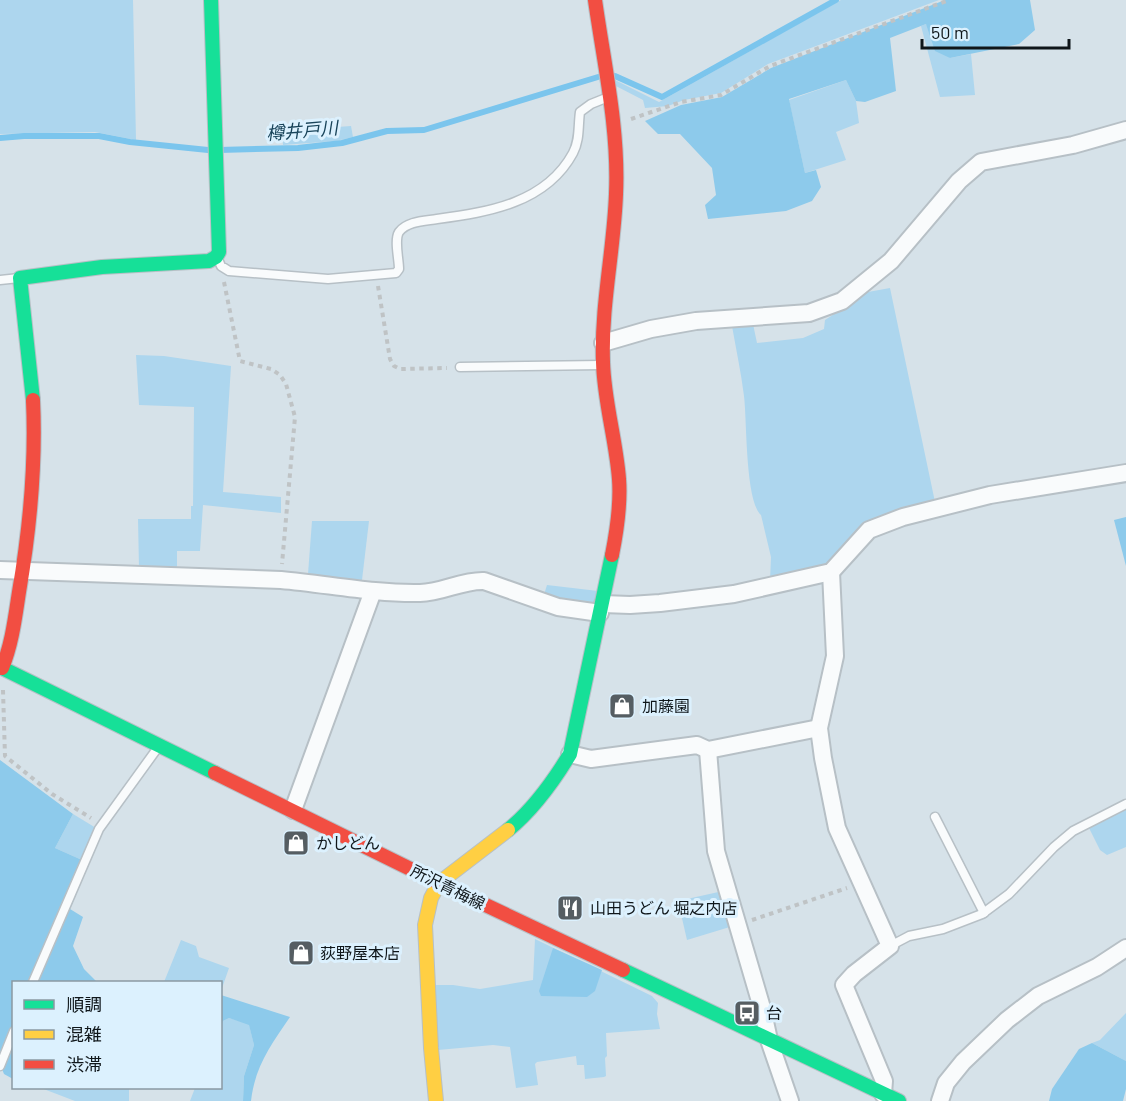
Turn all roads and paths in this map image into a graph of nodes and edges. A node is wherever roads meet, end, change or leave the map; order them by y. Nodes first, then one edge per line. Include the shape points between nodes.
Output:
1 (211, 0) edge
2 (595, 0) edge
3 (949, 0) edge
4 (609, 97) junction
5 (613, 124) junction
6 (1126, 130) edge
7 (219, 262) junction
8 (377, 276) junction
9 (20, 278) junction
10 (0, 280) edge
11 (603, 343) junction
12 (603, 365) junction
13 (460, 367) joint
14 (1126, 473) edge
15 (0, 570) edge
16 (22, 571) junction
17 (831, 572) junction
18 (281, 580) junction
19 (373, 591) junction
20 (602, 609) junction
21 (1, 668) edge
22 (819, 728) junction
23 (160, 745) junction
24 (708, 750) junction
25 (570, 754) junction
26 (1126, 804) edge
27 (293, 810) junction
28 (935, 817) dead end
29 (102, 825) junction
30 (439, 883) junction
31 (862, 883) junction
32 (984, 913) junction
33 (738, 925) junction
34 (891, 946) junction
35 (1126, 948) edge
36 (33, 981) edge
37 (12, 1036) edge
38 (769, 1040) junction
39 (0, 1066) edge
40 (891, 1098) edge
41 (436, 1101) edge
42 (790, 1101) edge
43 (940, 1101) edge

1 - 7 street
2 - 4 street
3 - 5 path via 770,66 721,95 681,102
4 - 5 street
4 - 8 lane via 580,112 574,152 541,190 514,204 411,223 397,236 399,269
5 - 11 street via 616,195
6 - 11 street via 1073,145 981,162 959,181 891,261 851,295 825,309 696,321
7 - 8 lane via 230,271 328,279
7 - 9 street via 102,267
7 - 18 path via 240,361 280,375 295,417
8 - 13 path via 394,366
9 - 10 lane
9 - 16 street via 33,402 33,481
11 - 12 street
12 - 13 lane
12 - 20 street via 619,479 619,522
14 - 17 street via 990,495 903,517 869,530
15 - 16 street
16 - 18 street
16 - 21 street via 9,650
17 - 20 street via 734,594
17 - 22 street via 835,656
18 - 19 street
19 - 20 street via 423,593 474,580 558,608
19 - 27 street
20 - 25 street
21 - 23 street, 所沢青梅線
21 - 29 path via 5,756 52,794
22 - 24 street
22 - 31 street via 837,828
23 - 27 street, 所沢青梅線
23 - 29 lane
24 - 25 street via 697,745 591,759
24 - 33 street via 716,851
25 - 30 street via 524,817
26 - 32 lane via 1073,831
27 - 30 street, 所沢青梅線
28 - 32 lane
29 - 36 lane
30 - 38 street, 所沢青梅線
30 - 41 street via 425,925
31 - 33 path
31 - 34 street
32 - 34 lane via 909,936
33 - 38 street
34 - 40 street via 844,985
35 - 43 street via 1038,996 1007,1020 963,1062 946,1083
37 - 39 lane
38 - 40 street, 所沢青梅線
38 - 42 street

